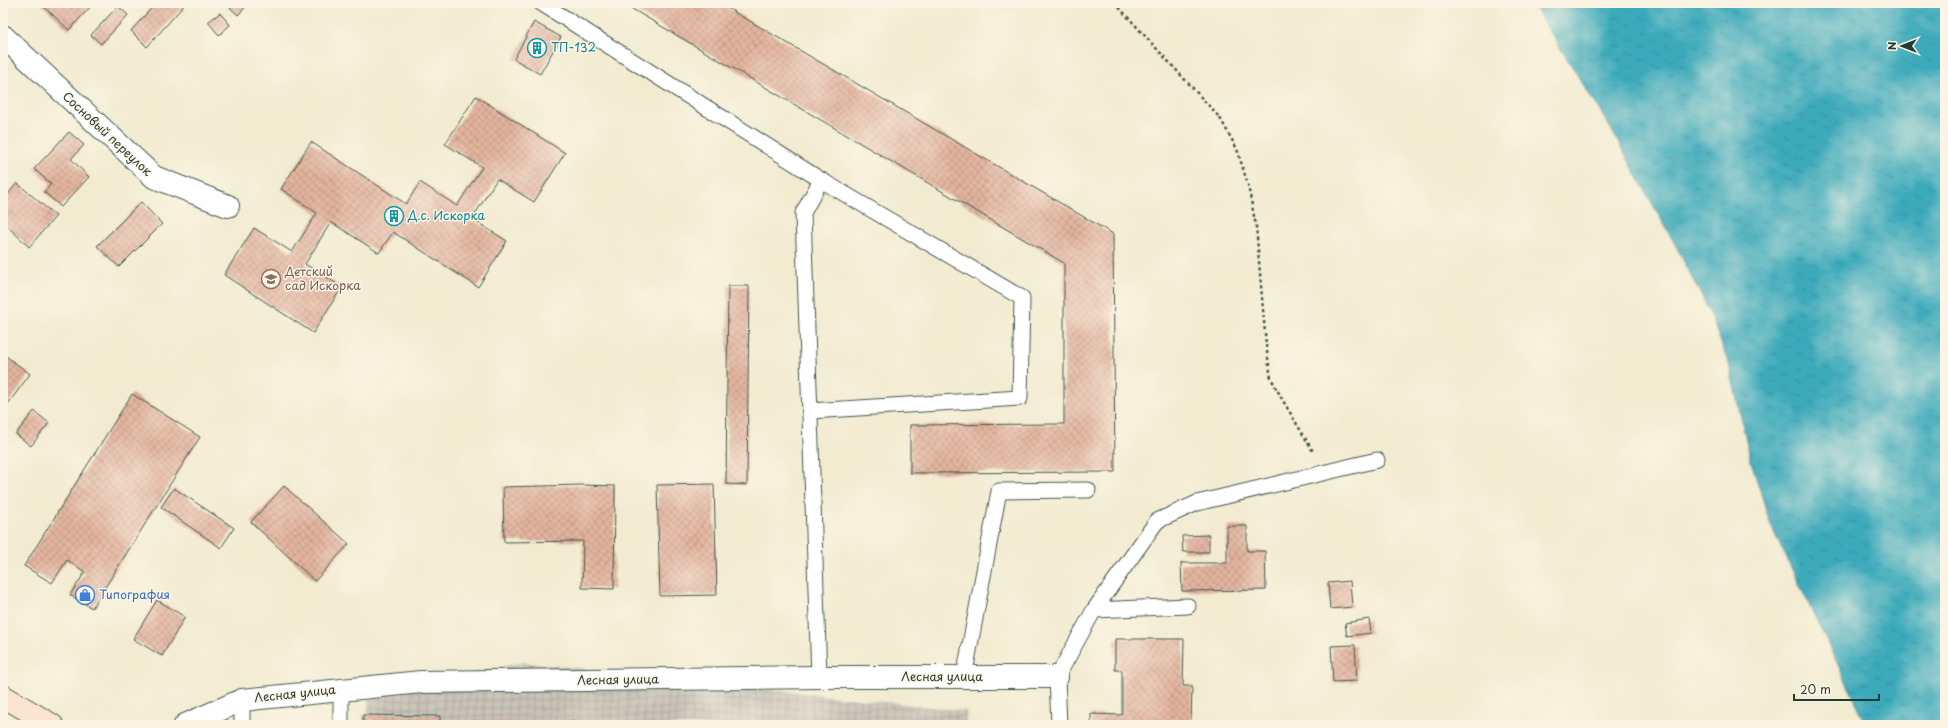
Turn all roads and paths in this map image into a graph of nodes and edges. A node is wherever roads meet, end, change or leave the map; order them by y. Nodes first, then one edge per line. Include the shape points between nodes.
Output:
1 (541, 3) edge
2 (1115, 3) edge
3 (3, 36) edge
4 (821, 180) junction
5 (228, 206) dead end
6 (810, 410) junction
7 (1377, 460) dead end
8 (1326, 472) junction
9 (1088, 490) dead end
10 (1188, 606) dead end
11 (1094, 610) junction
12 (819, 677) junction
13 (964, 677) junction
14 (1057, 677) junction
15 (341, 689) junction
16 (3, 696) edge
17 (242, 700) junction
18 (52, 725) edge
19 (185, 725) edge
20 (242, 725) edge
21 (341, 725) edge
22 (1060, 725) edge

1 - 4 lane
2 - 8 path via 1220,118 1237,149 1248,185 1256,226 1271,378
3 - 5 street, Сосновый переулок via 154,177
4 - 6 lane via 803,213
4 - 6 lane via 1022,298 1020,398
6 - 12 lane
7 - 8 lane
8 - 11 lane via 1197,503 1157,521
9 - 13 lane via 999,491
10 - 11 lane
11 - 14 lane
12 - 13 street, Лесная улица
12 - 15 street, Лесная улица via 421,682
13 - 14 street, Лесная улица
14 - 22 lane
15 - 17 street, Лесная улица
15 - 21 lane
16 - 18 main road
17 - 19 street, Лесная улица
17 - 20 lane

